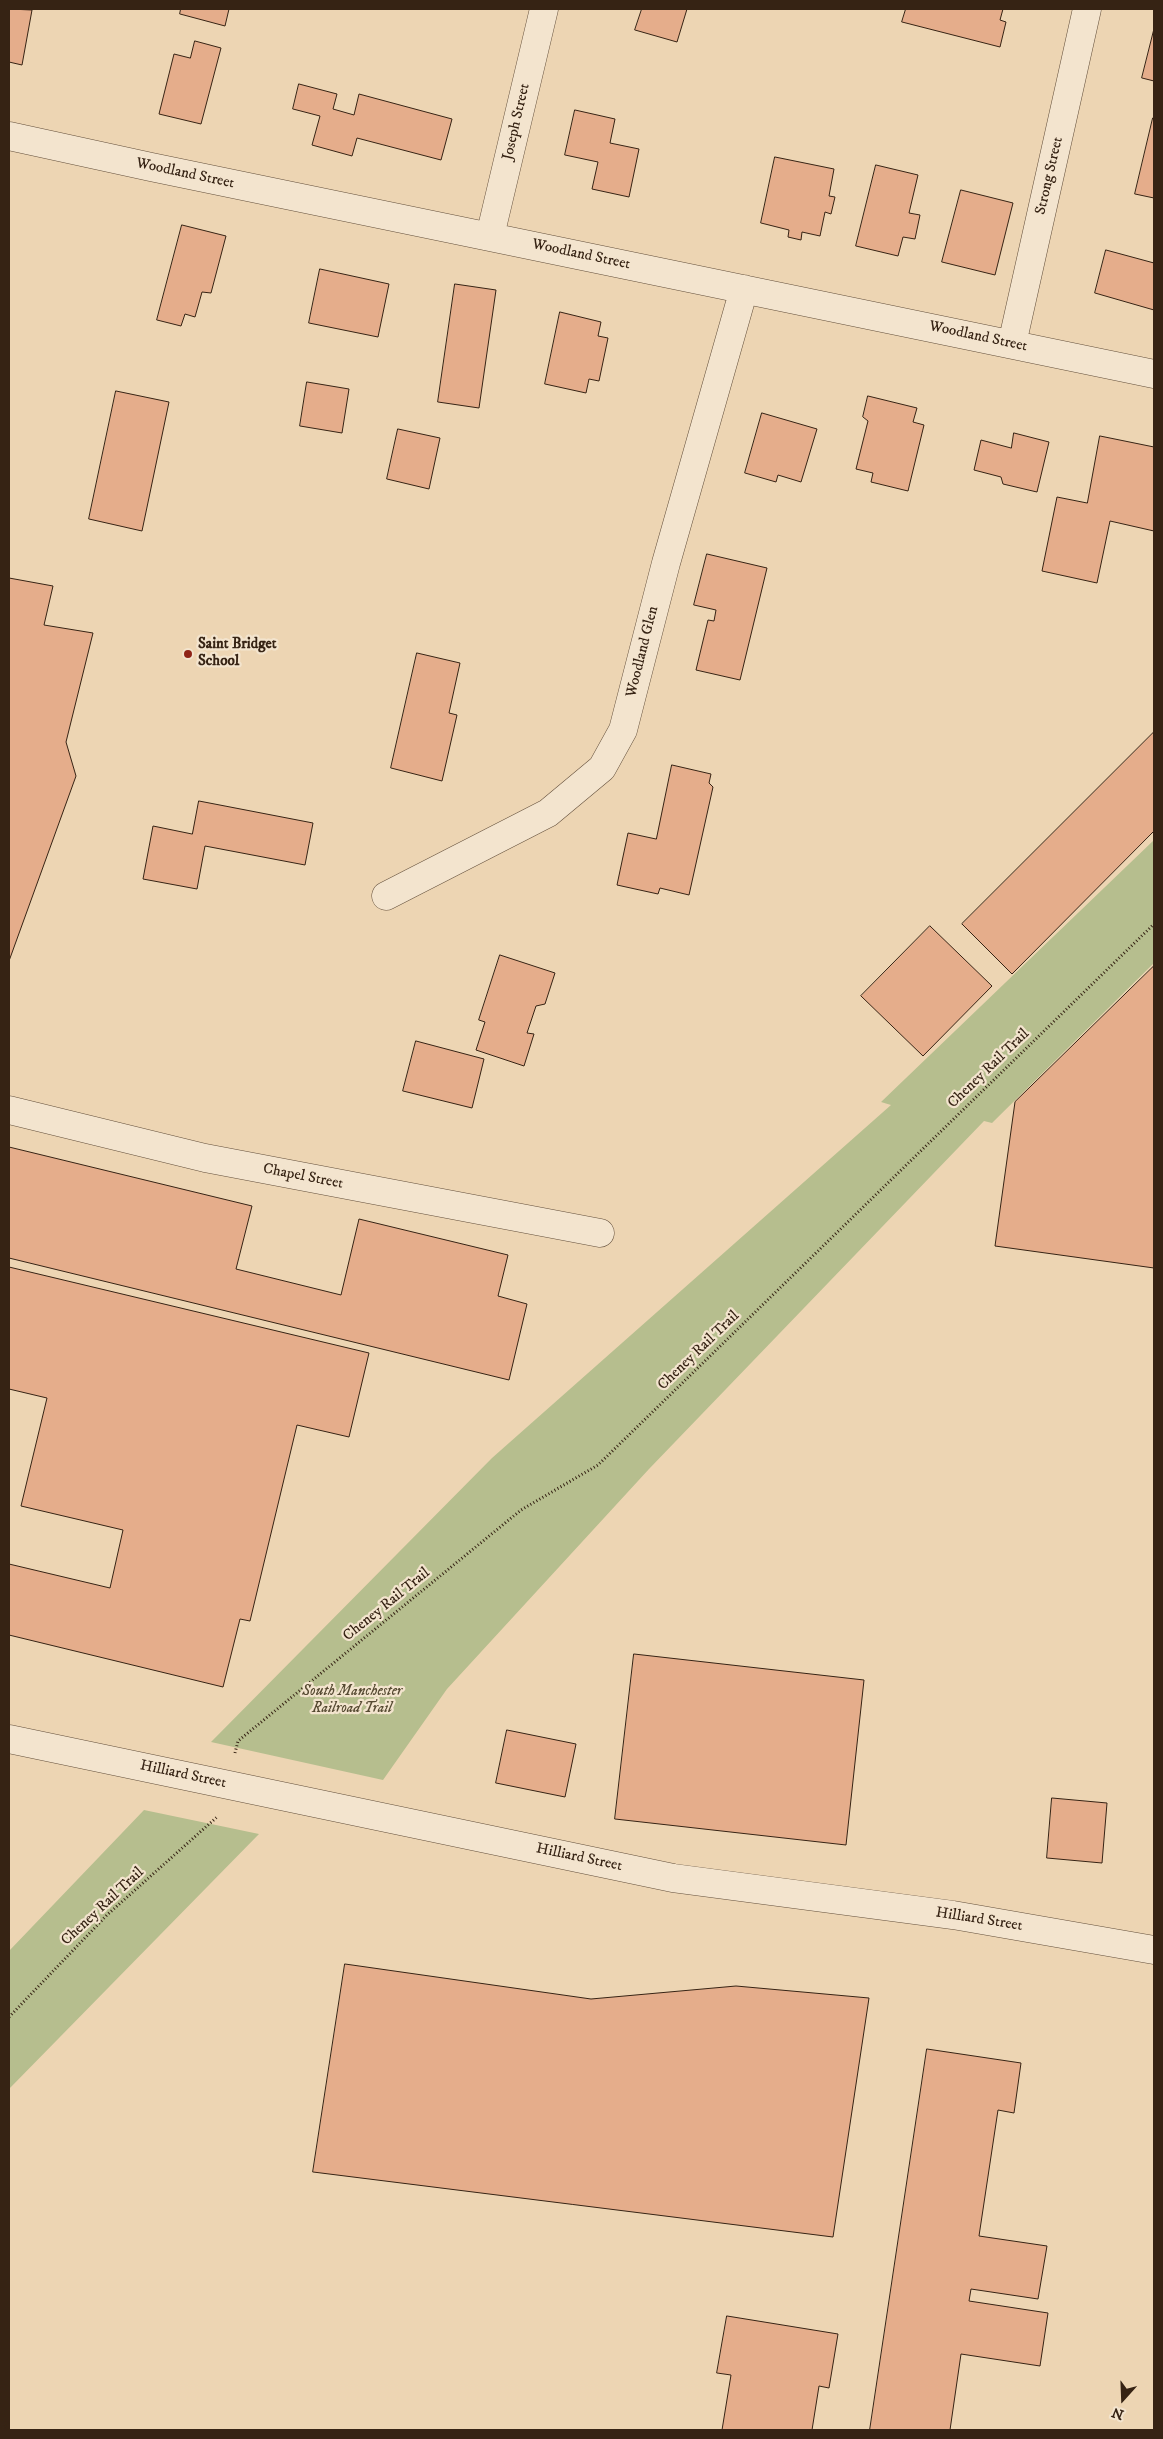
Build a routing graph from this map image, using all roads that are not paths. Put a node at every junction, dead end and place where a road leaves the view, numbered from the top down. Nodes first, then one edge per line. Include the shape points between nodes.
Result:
1 (544, 9) edge
2 (1087, 9) edge
3 (9, 136) edge
4 (490, 236) junction
5 (744, 289) junction
6 (1012, 344) junction
7 (1154, 374) edge
8 (386, 896) dead end
9 (9, 1110) edge
10 (600, 1233) dead end
11 (9, 1739) edge
12 (1154, 1950) edge

1 - 4 street, Joseph Street
2 - 6 street, Strong Street
3 - 4 street, Woodland Street
4 - 5 street, Woodland Street
5 - 6 street, Woodland Street
5 - 8 street, Woodland Glen via 666,563 623,730 602,768 548,813
6 - 7 street, Woodland Street
9 - 10 street, Chapel Street via 205,1158
11 - 12 street, Hilliard Street via 673,1878 953,1915

